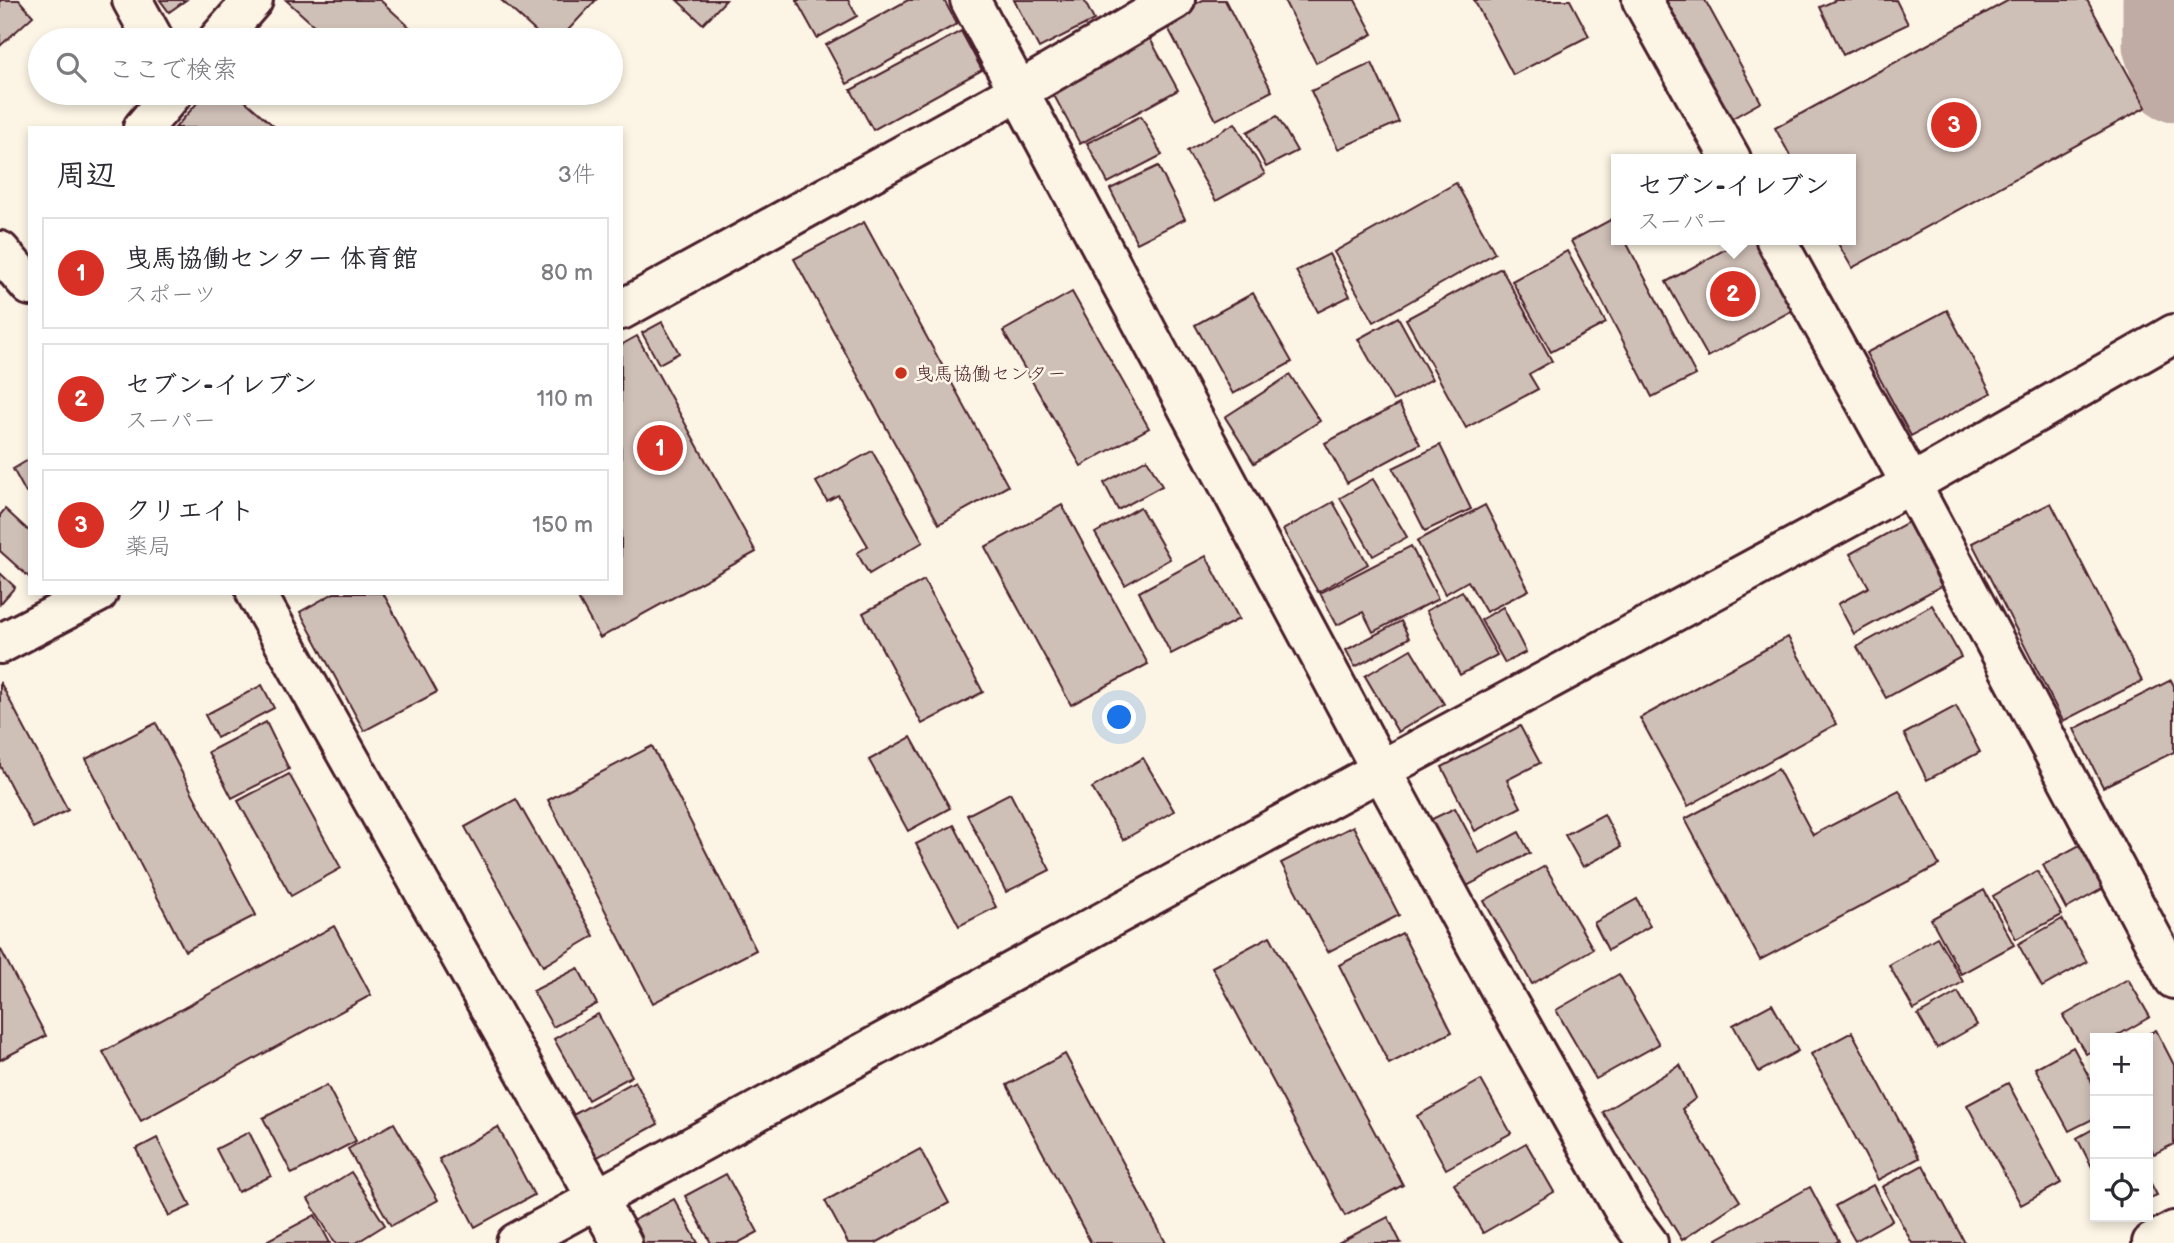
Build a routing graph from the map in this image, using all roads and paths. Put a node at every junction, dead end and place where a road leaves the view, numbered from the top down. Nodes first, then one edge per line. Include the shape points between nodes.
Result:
1 (132, 0) edge
2 (253, 0) edge
3 (970, 0) edge
4 (1175, 0) edge
5 (1642, 0) edge
6 (147, 28) edge
7 (228, 28) edge
8 (1019, 91) junction
9 (163, 105) edge
10 (145, 126) edge
11 (1728, 154) edge
12 (1779, 245) edge
13 (623, 309) edge
14 (2174, 334) edge
15 (1911, 484) junction
16 (94, 595) edge
17 (257, 595) edge
18 (0, 644) edge
19 (1381, 770) junction
20 (2174, 979) edge
21 (598, 1198) junction
22 (2174, 1231) edge
23 (516, 1243) edge
24 (622, 1243) edge
25 (1648, 1243) edge
26 (2152, 1243) edge

1 - 6 street
2 - 7 street
3 - 8 street
4 - 8 street
5 - 11 street
8 - 13 street
8 - 19 street
9 - 10 street
12 - 15 street
14 - 15 street
15 - 19 street
15 - 20 street
16 - 18 street
17 - 21 street
19 - 21 street
19 - 25 street via 1625,1212
21 - 23 street
21 - 24 street
22 - 26 street

